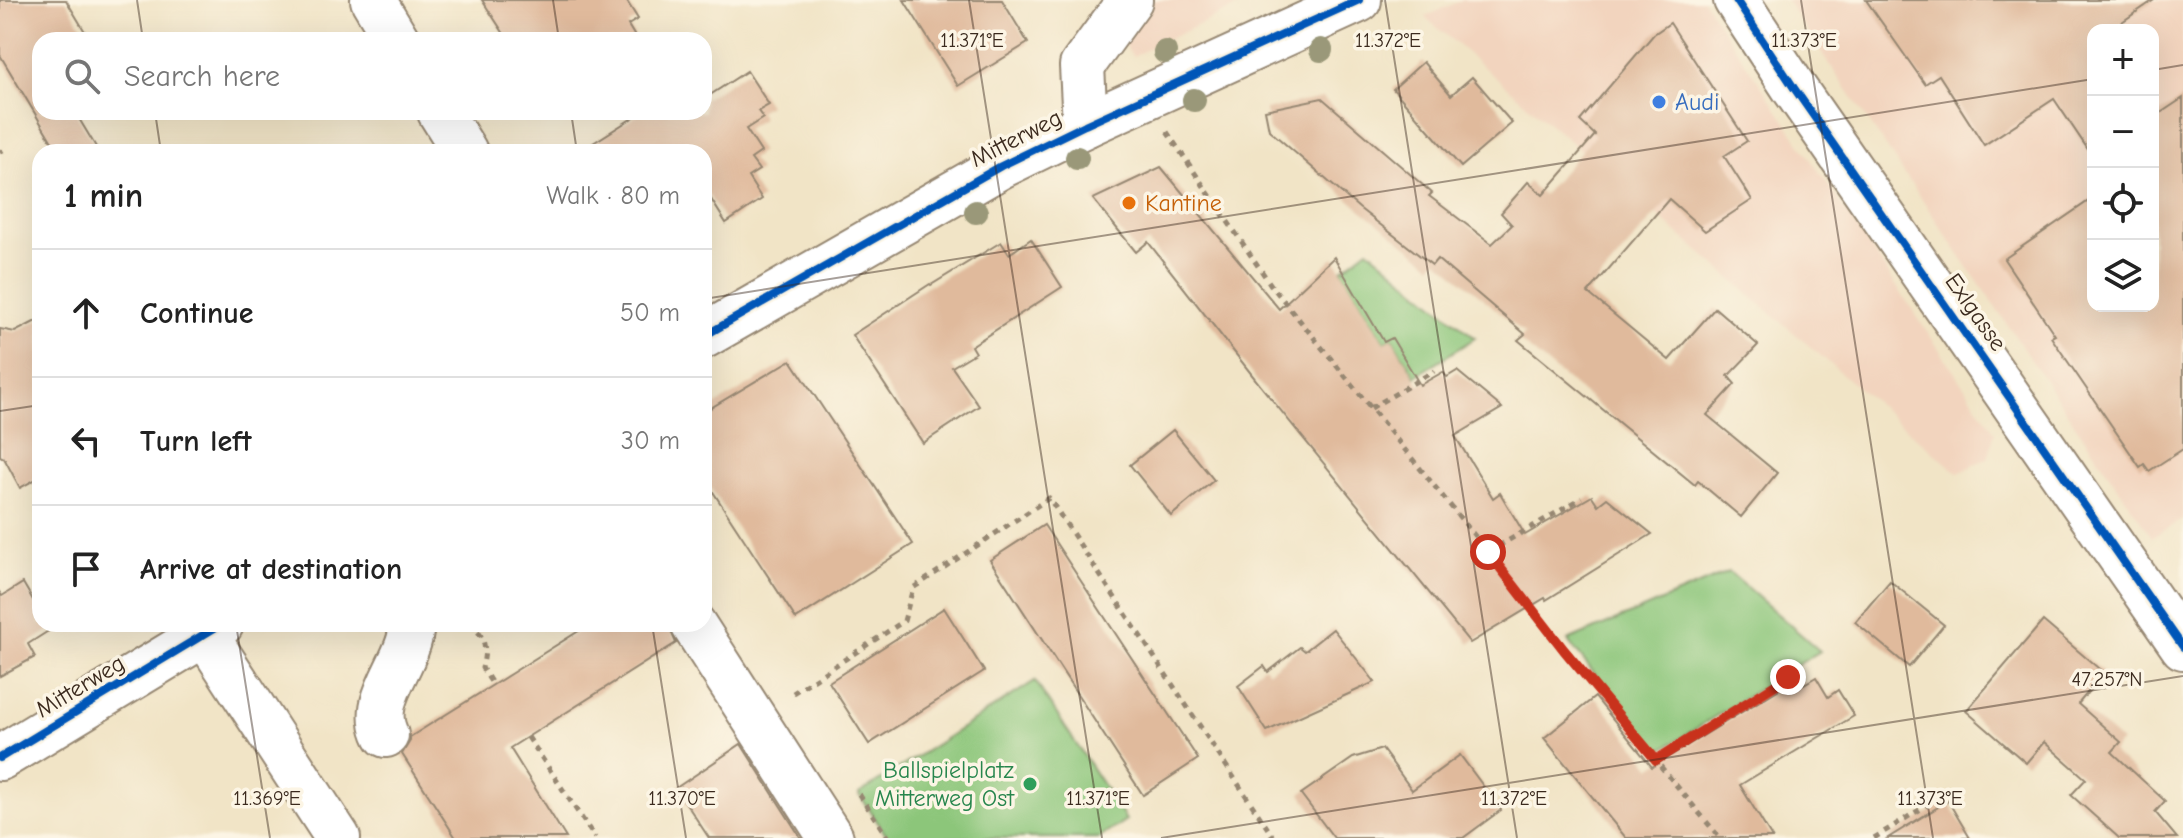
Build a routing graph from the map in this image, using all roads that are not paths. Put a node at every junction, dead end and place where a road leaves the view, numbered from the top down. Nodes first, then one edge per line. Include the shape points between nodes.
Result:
1 (373, 0) edge
2 (1130, 0) edge
3 (1359, 0) edge
4 (1736, 0) edge
5 (392, 32) edge
6 (445, 120) edge
7 (1085, 125) junction
8 (460, 144) edge
9 (712, 331) edge
10 (208, 632) edge
11 (215, 632) edge
12 (411, 632) edge
13 (698, 632) edge
14 (2183, 647) edge
15 (386, 735) dead end
16 (0, 758) edge
17 (338, 838) edge
18 (831, 838) edge

1 - 5 street
2 - 7 street, Mitterweg via 1082,66
3 - 7 street, Mitterweg
4 - 14 street, Exlgasse
6 - 8 street
7 - 9 street, Mitterweg via 1001,166
10 - 16 street, Mitterweg
11 - 17 street
12 - 15 street via 382,702
13 - 18 street

